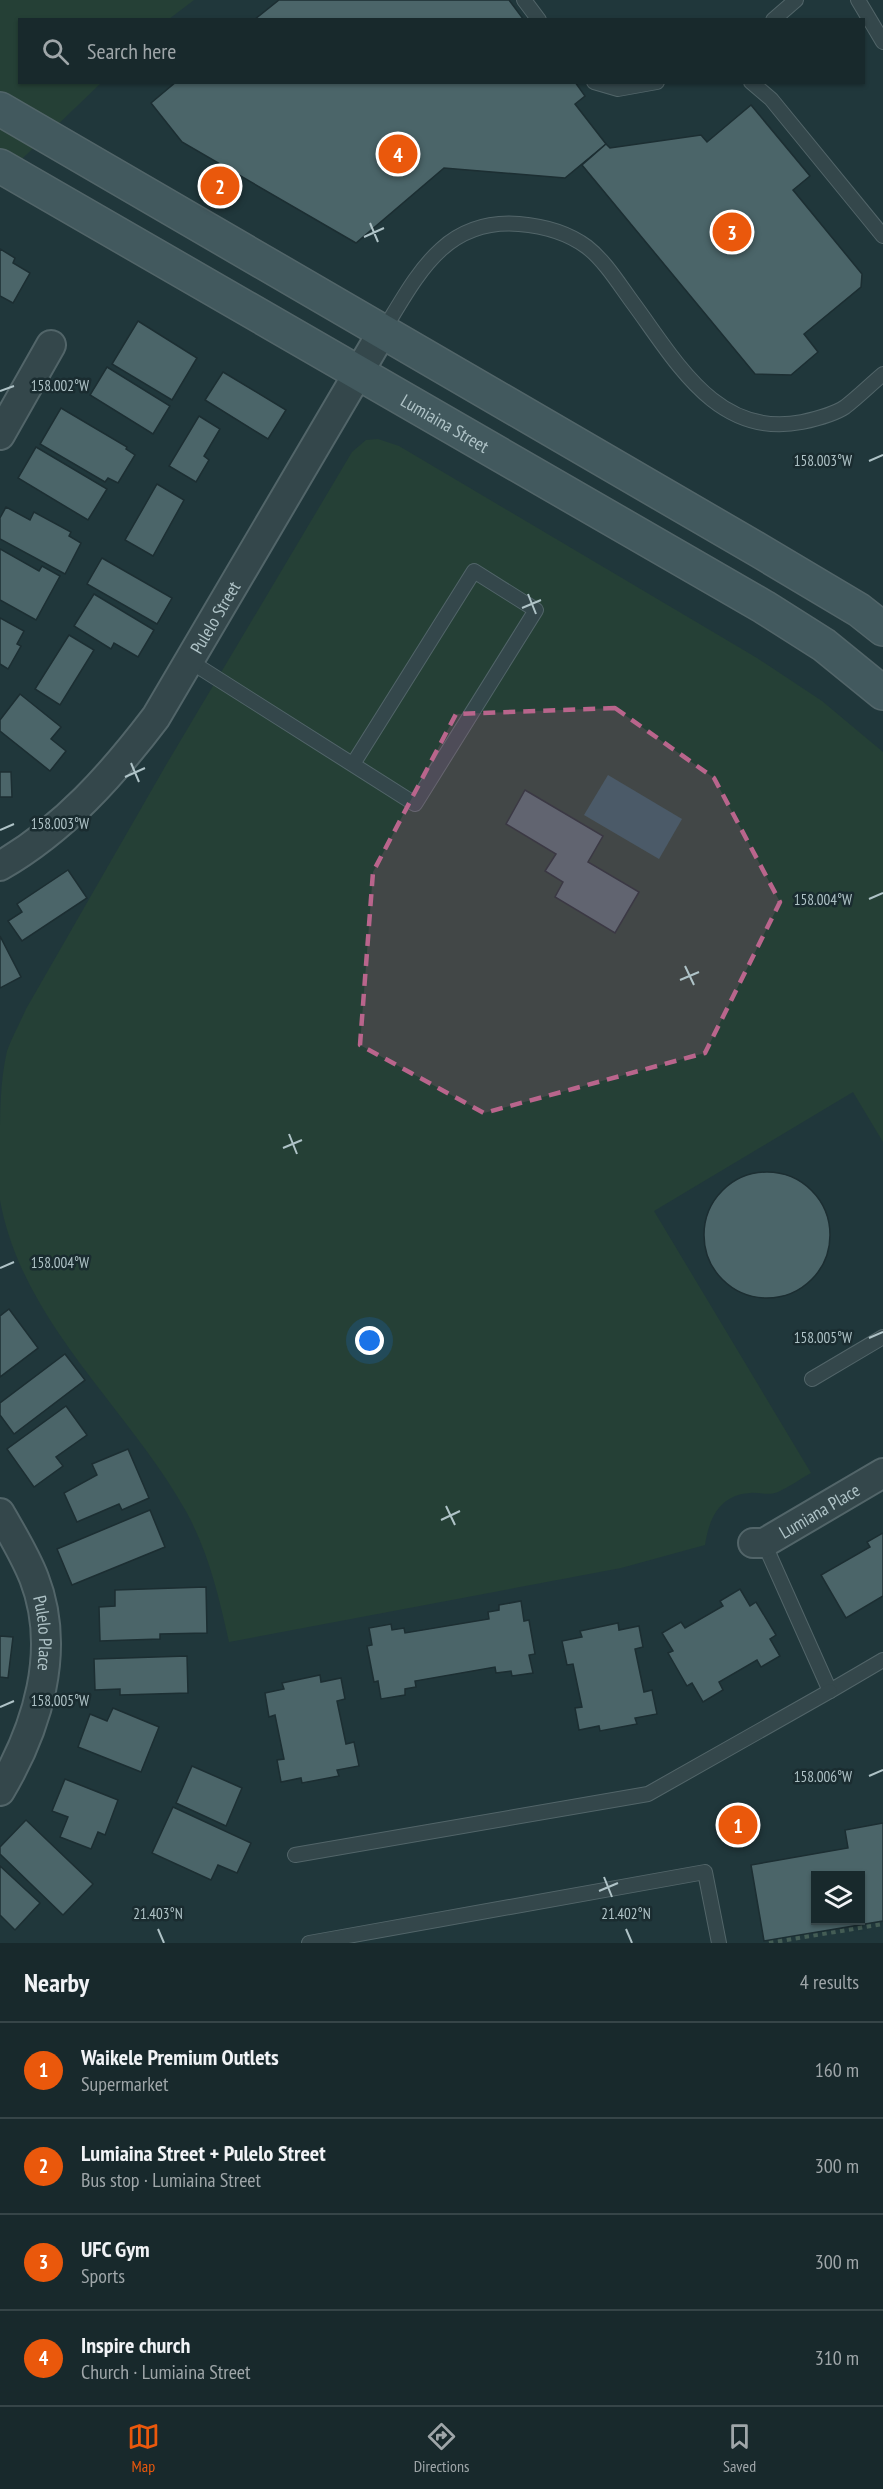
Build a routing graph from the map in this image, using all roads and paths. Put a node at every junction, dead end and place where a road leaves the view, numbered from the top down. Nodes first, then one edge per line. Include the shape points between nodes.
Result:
1 (524, 0) edge
2 (796, 0) edge
3 (858, 0) edge
4 (538, 18) edge
5 (775, 18) edge
6 (883, 42) edge
7 (601, 84) edge
8 (646, 84) edge
9 (753, 84) edge
10 (0, 110) edge
11 (0, 166) edge
12 (883, 236) edge
13 (383, 331) junction
14 (51, 345) dead end
15 (357, 373) junction
16 (883, 374) edge
17 (0, 435) edge
18 (883, 629) edge
19 (188, 660) junction
20 (883, 693) edge
21 (353, 764) junction
22 (0, 866) edge
23 (883, 1337) edge
24 (812, 1379) dead end
25 (883, 1473) edge
26 (0, 1513) edge
27 (759, 1543) joint
28 (883, 1660) edge
29 (830, 1690) junction
30 (0, 1791) edge
31 (295, 1855) dead end
32 (883, 1924) edge
33 (309, 1943) edge
34 (719, 1943) edge
35 (769, 1943) edge

1 - 4 lane
2 - 5 lane
3 - 6 lane
7 - 8 lane via 618,89
9 - 12 lane via 771,99
10 - 13 main road
11 - 15 main road, Lumiaina Street
13 - 15 street, Pulelo Street
13 - 16 lane via 428,260 457,236 503,223 537,225 563,233 587,247 694,384 718,406 746,420 781,426 815,419 843,408
13 - 18 main road via 770,556
14 - 17 street
15 - 19 street, Pulelo Street
15 - 20 main road, Lumiaina Street via 774,614 824,645
19 - 21 lane
19 - 22 street, Pulelo Street via 156,717 95,792 47,834
21 - 21 lane via 415,804 536,610 474,571
23 - 24 lane
25 - 27 street, Lumiana Place
26 - 30 street, Pulelo Place via 34,1579 42,1610 45,1651 43,1683 33,1726
27 - 29 lane
28 - 29 lane
29 - 31 lane via 648,1794
32 - 35 path
33 - 34 lane via 705,1872

